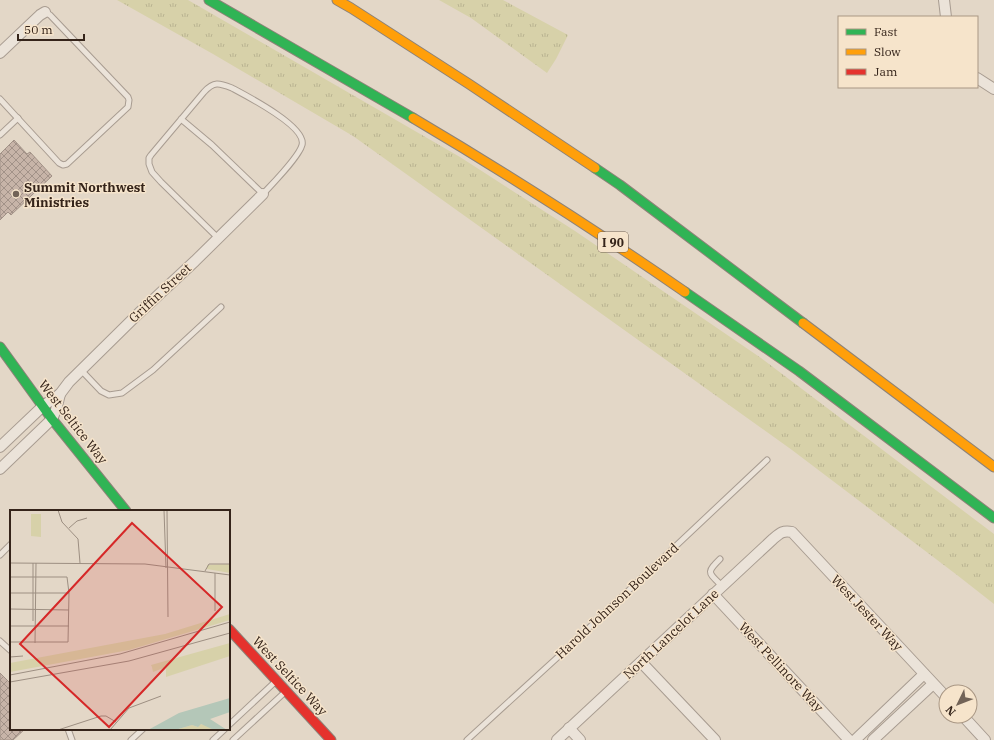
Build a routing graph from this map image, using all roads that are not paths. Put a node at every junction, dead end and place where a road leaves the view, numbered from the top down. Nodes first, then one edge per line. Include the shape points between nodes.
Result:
1 (209, 0) edge
2 (337, 0) edge
3 (944, 0) edge
4 (45, 12) joint
5 (946, 16) edge
6 (0, 53) edge
7 (978, 79) edge
8 (994, 89) edge
9 (0, 99) edge
10 (18, 118) junction
11 (181, 119) junction
12 (0, 135) edge
13 (264, 194) junction
14 (218, 238) junction
15 (221, 307) dead end
16 (0, 347) edge
17 (81, 370) junction
18 (60, 394) junction
19 (43, 406) junction
20 (52, 419) junction
21 (2, 444) edge
22 (16, 454) junction
23 (767, 460) dead end
24 (994, 467) edge
25 (0, 469) edge
26 (125, 510) edge
27 (994, 518) edge
28 (787, 531) joint
29 (10, 545) edge
30 (0, 555) edge
31 (720, 559) dead end
32 (722, 586) junction
33 (713, 594) junction
34 (230, 630) edge
35 (0, 641) edge
36 (10, 650) edge
37 (641, 662) junction
38 (924, 674) junction
39 (277, 681) junction
40 (933, 684) junction
41 (938, 689) edge
42 (286, 691) junction
43 (230, 724) edge
44 (971, 724) edge
45 (569, 728) junction
46 (68, 730) edge
47 (142, 730) edge
48 (224, 730) edge
49 (72, 740) edge
50 (131, 740) edge
51 (213, 740) edge
52 (233, 740) edge
53 (331, 740) edge
54 (467, 740) edge
55 (557, 740) edge
56 (580, 740) edge
57 (715, 740) edge
58 (850, 740) edge
59 (855, 740) edge
60 (873, 740) edge
61 (986, 740) edge

1 - 27 main road, I 90 via 482,159 626,250 799,371
2 - 24 main road via 620,185
3 - 5 street
4 - 6 street
4 - 10 lane via 130,100 128,107 63,165
7 - 8 street
9 - 10 lane
10 - 12 lane
11 - 13 lane
11 - 13 lane via 210,86 216,84 232,88 283,118 300,135 303,143 299,153
11 - 14 lane via 151,155 149,164 161,182
13 - 14 street, Griffin Street
14 - 17 street, Griffin Street
15 - 17 lane via 153,370 122,393 109,395 101,391
16 - 19 main road, West Seltice Way
17 - 18 street, Griffin Street
18 - 19 street, Griffin Street
18 - 20 street, Griffin Street
19 - 20 main road, West Seltice Way
19 - 21 street, Griffin Street
20 - 22 street
20 - 26 main road, West Seltice Way
21 - 22 street
22 - 25 street
23 - 54 lane, Harold Johnson Boulevard
28 - 32 street, North Lancelot Lane via 773,539
28 - 38 street, West Jester Way via 792,532
29 - 30 lane
31 - 32 lane via 711,568 710,573
32 - 33 street, North Lancelot Lane
33 - 37 street, North Lancelot Lane
33 - 58 street, West Pellinore Way
34 - 39 main road, West Seltice Way
35 - 36 lane
37 - 45 street, North Lancelot Lane
37 - 57 street
38 - 40 street, West Jester Way
38 - 59 street
39 - 42 main road, West Seltice Way
39 - 43 lane
40 - 41 street, West Jester Way
40 - 60 street
42 - 52 lane
42 - 53 main road, West Seltice Way
44 - 61 street
45 - 55 street, North Lancelot Lane
45 - 56 street
46 - 49 lane
47 - 50 lane
48 - 51 lane

